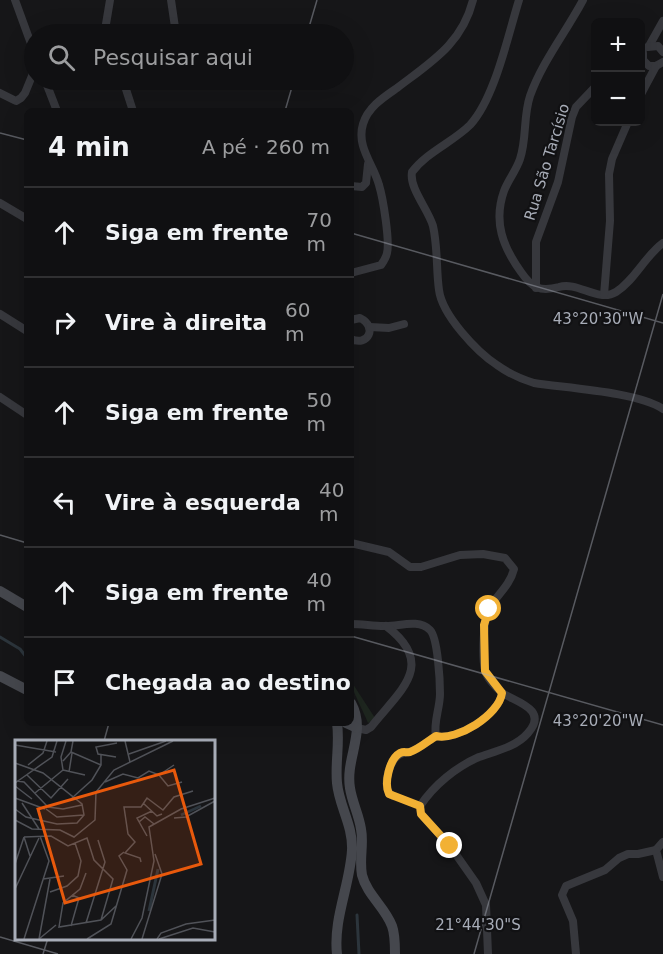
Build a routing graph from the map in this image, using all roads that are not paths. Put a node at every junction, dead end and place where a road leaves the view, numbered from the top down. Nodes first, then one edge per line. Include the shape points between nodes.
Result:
1 (15, 0) edge
2 (110, 0) edge
3 (171, 0) edge
4 (473, 0) edge
5 (519, 0) edge
6 (582, 0) edge
7 (663, 21) edge
8 (106, 24) edge
9 (175, 24) edge
10 (24, 25) edge
11 (645, 49) edge
12 (645, 51) edge
13 (663, 52) edge
14 (661, 63) edge
15 (645, 64) edge
16 (645, 88) edge
17 (25, 90) edge
18 (49, 90) edge
19 (126, 90) edge
20 (591, 91) edge
21 (0, 93) edge
22 (56, 108) edge
23 (132, 108) edge
24 (626, 126) edge
25 (368, 162) junction
26 (354, 186) edge
27 (0, 203) edge
28 (24, 217) edge
29 (663, 243) edge
30 (354, 272) edge
31 (536, 288) junction
32 (604, 295) junction
33 (0, 314) edge
34 (354, 319) edge
35 (404, 324) dead end
36 (370, 327) junction
37 (24, 329) edge
38 (354, 340) edge
39 (0, 397) edge
40 (663, 409) edge
41 (24, 413) edge
42 (354, 544) edge
43 (0, 591) edge
44 (24, 605) edge
45 (354, 624) edge
46 (386, 626) junction
47 (0, 676) edge
48 (24, 688) edge
49 (502, 693) junction
50 (354, 710) edge
51 (337, 726) edge
52 (353, 726) edge
53 (357, 728) junction
54 (436, 736) junction
55 (393, 796) joint
56 (420, 806) junction
57 (663, 842) edge
58 (656, 850) junction
59 (663, 877) edge
60 (337, 954) edge
61 (395, 954) edge
62 (488, 954) edge
63 (576, 954) edge

1 - 10 street
2 - 8 street
3 - 9 street
4 - 25 street via 459,35 368,113 362,136
5 - 40 street via 500,63 479,113 412,172 413,185 433,227 439,292 458,327 479,351 520,379 631,397
6 - 31 street via 531,95 520,160 504,189 500,206 503,242 522,274
7 - 11 street
12 - 13 street via 658,46
14 - 15 street
14 - 16 street
17 - 21 street via 16,101
18 - 22 street
19 - 23 street
20 - 31 street, Rua São Tarcísio via 572,117 558,183 536,242
24 - 32 street via 609,174
25 - 26 street via 366,183
25 - 30 street via 379,185 388,252 381,265
27 - 28 street
29 - 32 street via 623,287
31 - 32 street via 550,290 563,285
33 - 37 street
34 - 36 street via 360,318
35 - 36 street
36 - 38 street via 364,340
39 - 41 street
42 - 49 street via 389,552 410,567 460,555 483,554 511,563 511,581 489,609 484,625 485,671
43 - 44 main road
45 - 46 street
46 - 53 street via 405,645 410,657 410,678 371,727
46 - 54 street via 420,625 433,635 440,693
47 - 48 main road
49 - 54 street via 501,700 480,723 445,738
49 - 56 street via 522,701 531,711 534,721 528,733 507,747 461,766 432,788
50 - 53 main road
51 - 60 main road via 337,785 351,830 352,851 336,931
52 - 53 main road
53 - 61 main road via 349,776 361,828 362,875 393,928
54 - 55 street via 395,758 386,788
55 - 56 lane
56 - 62 street via 421,814 450,846 486,905
57 - 58 street
58 - 59 street
58 - 63 street via 628,854 605,870 566,886 562,895 573,921

